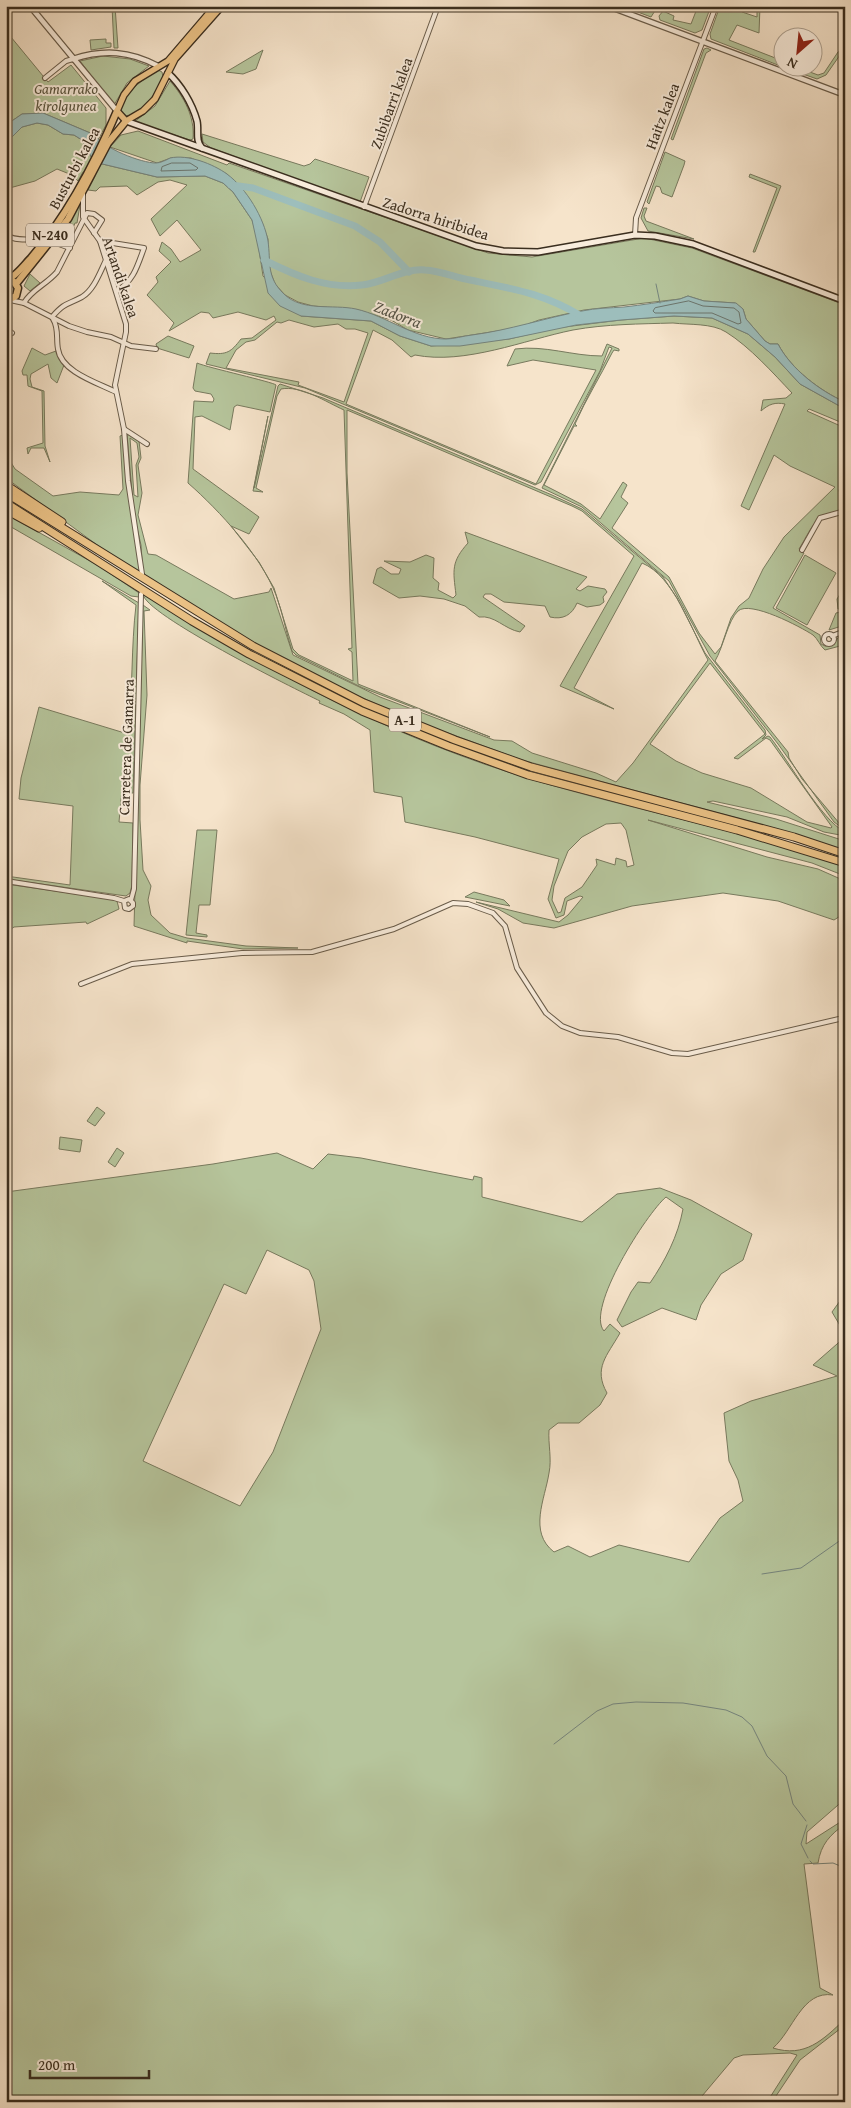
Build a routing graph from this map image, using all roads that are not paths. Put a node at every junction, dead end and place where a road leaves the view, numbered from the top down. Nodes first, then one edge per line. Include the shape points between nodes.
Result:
1 (30, 6) edge
2 (216, 6) edge
3 (222, 6) edge
4 (438, 6) edge
5 (608, 6) edge
6 (716, 6) edge
7 (702, 42) junction
8 (73, 59) junction
9 (158, 66) junction
10 (168, 73) junction
11 (45, 78) dead end
12 (845, 95) edge
13 (116, 111) junction
14 (126, 121) junction
15 (198, 136) junction
16 (105, 142) junction
17 (190, 144) junction
18 (203, 148) junction
19 (84, 184) junction
20 (83, 194) junction
21 (364, 207) junction
22 (83, 217) junction
23 (94, 232) junction
24 (6, 235) edge
25 (635, 235) junction
26 (100, 241) junction
27 (42, 242) junction
28 (56, 243) dead end
29 (70, 248) junction
30 (106, 260) junction
31 (8, 279) edge
32 (17, 286) junction
33 (117, 291) junction
34 (27, 297) junction
35 (8, 300) edge
36 (845, 301) edge
37 (24, 303) junction
38 (52, 317) junction
39 (6, 329) edge
40 (12, 333) dead end
41 (124, 343) junction
42 (156, 348) dead end
43 (116, 392) junction
44 (124, 429) junction
45 (146, 444) dead end
46 (7, 487) edge
47 (6, 503) edge
48 (6, 510) edge
49 (845, 511) edge
50 (802, 550) dead end
51 (93, 558) junction
52 (142, 574) dead end
53 (141, 594) dead end
54 (845, 631) edge
55 (832, 636) dead end
56 (845, 854) edge
57 (845, 863) edge
58 (6, 881) edge
59 (131, 900) junction
60 (124, 902) junction
61 (80, 984) dead end
62 (845, 1020) edge

1 - 8 street
2 - 9 main road via 170,58
3 - 10 main road via 175,59
4 - 21 street, Zubibarri kalea
5 - 7 street
6 - 7 street, Haitz kalea
7 - 12 street
7 - 25 street, Haitz kalea via 636,218
8 - 9 street via 113,52
8 - 11 street
8 - 13 street
9 - 10 main road
9 - 13 main road via 140,76
10 - 14 main road via 155,100
10 - 15 main road via 188,100 197,120
13 - 14 main road, Zadorra hiribidea
13 - 16 highway, Busturbi kalea / N-240
14 - 16 highway, Busturbi kalea / N-240
14 - 17 main road, Zadorra hiribidea
15 - 17 main road
15 - 18 main road
16 - 19 highway, Busturbi kalea / N-240
17 - 18 main road, Zadorra hiribidea
18 - 21 main road, Zadorra hiribidea
19 - 20 highway, Busturbi kalea / N-240
19 - 27 highway, Busturbi kalea / N-240
20 - 22 street
20 - 32 highway, Busturbi kalea / N-240
21 - 25 main road, Zadorra hiribidea via 476,246 504,251 538,252
22 - 23 street, Artandi kalea
22 - 23 street via 90,212 102,220
22 - 29 street
23 - 26 street, Artandi kalea
24 - 27 street
25 - 36 main road, Zadorra hiribidea via 693,244
26 - 30 street, Artandi kalea
26 - 33 street via 144,248 134,276
27 - 31 highway, Busturbi kalea / N-240 via 18,272
28 - 29 street
29 - 34 street via 50,281
30 - 33 street, Artandi kalea
30 - 38 street via 92,287 62,306
31 - 32 highway, N-240
32 - 34 street
32 - 35 highway, N-240 via 16,296
33 - 41 street, Artandi kalea via 126,324
34 - 37 street
35 - 37 street
37 - 38 street
38 - 41 street via 69,326
38 - 43 street via 57,324 61,359 70,368
39 - 40 street
41 - 42 street
41 - 43 street, Artandi kalea
43 - 44 street, Artandi kalea
44 - 45 street
44 - 52 street, Artandi kalea via 128,482
46 - 56 highway, A-1 via 58,519 80,538 252,646 406,721 532,767 794,837
47 - 51 highway, A-1
48 - 51 highway
49 - 50 street via 820,518
51 - 57 highway, A-1 via 249,654 401,728 528,774
53 - 59 street, Carretera de Gamarra via 134,889
54 - 55 street
58 - 60 street
59 - 60 street
59 - 60 street via 133,906 129,909 125,908
61 - 62 street via 132,964 242,954 303,953 393,931 453,902 493,913 505,926 517,968 546,1013 562,1026 580,1033 618,1037 672,1053 702,1052

